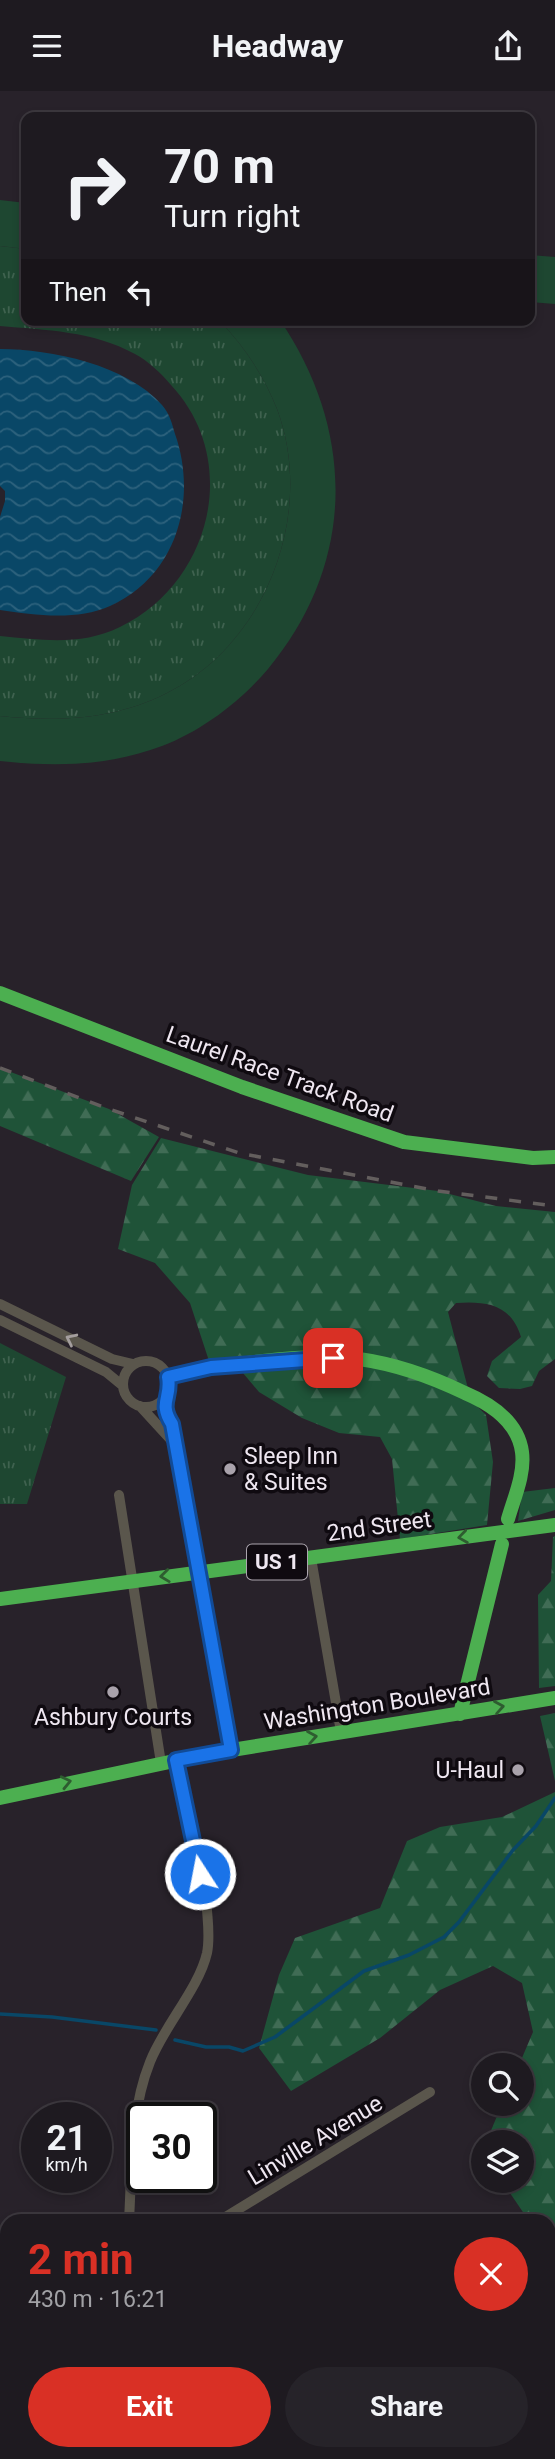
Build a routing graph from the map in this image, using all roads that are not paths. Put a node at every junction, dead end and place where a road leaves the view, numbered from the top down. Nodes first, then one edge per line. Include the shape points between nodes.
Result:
1 (0, 993) edge
2 (555, 1157) edge
3 (0, 1304) edge
4 (0, 1320) edge
5 (133, 1364) junction
6 (168, 1377) junction
7 (123, 1386) junction
8 (167, 1395) junction
9 (140, 1406) junction
10 (174, 1443) junction
11 (119, 1495) dead end
12 (508, 1519) dead end
13 (555, 1525) edge
14 (502, 1544) dead end
15 (310, 1558) junction
16 (197, 1572) junction
17 (133, 1580) junction
18 (0, 1599) edge
19 (555, 1698) edge
20 (460, 1714) junction
21 (341, 1732) junction
22 (231, 1750) junction
23 (169, 1762) junction
24 (0, 1798) edge
25 (430, 2092) dead end
26 (129, 2214) edge
27 (230, 2214) edge

1 - 2 street, Laurel Race Track Road via 242,1087 404,1142
5 -> 3 street via 112,1359
4 - 7 street via 106,1372
5 - 6 street via 156,1362
5 - 7 street
6 - 8 street
6 - 12 street via 211,1367 333,1358 368,1361 457,1389 489,1405 517,1436 522,1469
7 - 9 street via 128,1398
8 - 9 street via 155,1405
8 - 10 street via 164,1406
9 - 10 street
10 - 16 street
11 - 17 street
13 -> 15 street, 2nd Street / US 1
14 - 20 street
15 - 16 street, 2nd Street / US 1
15 - 21 street
16 -> 17 street, 2nd Street / US 1
16 - 22 street
17 - 18 street, 2nd Street / US 1
17 - 23 street
20 -> 19 street, Washington Boulevard
20 - 21 street, Washington Boulevard
22 -> 21 street, Washington Boulevard
22 - 23 street, Washington Boulevard
24 -> 23 street, Washington Boulevard
23 - 26 street via 207,1910 209,1935 203,1964 151,2060 142,2086
25 - 27 street, Linville Avenue

